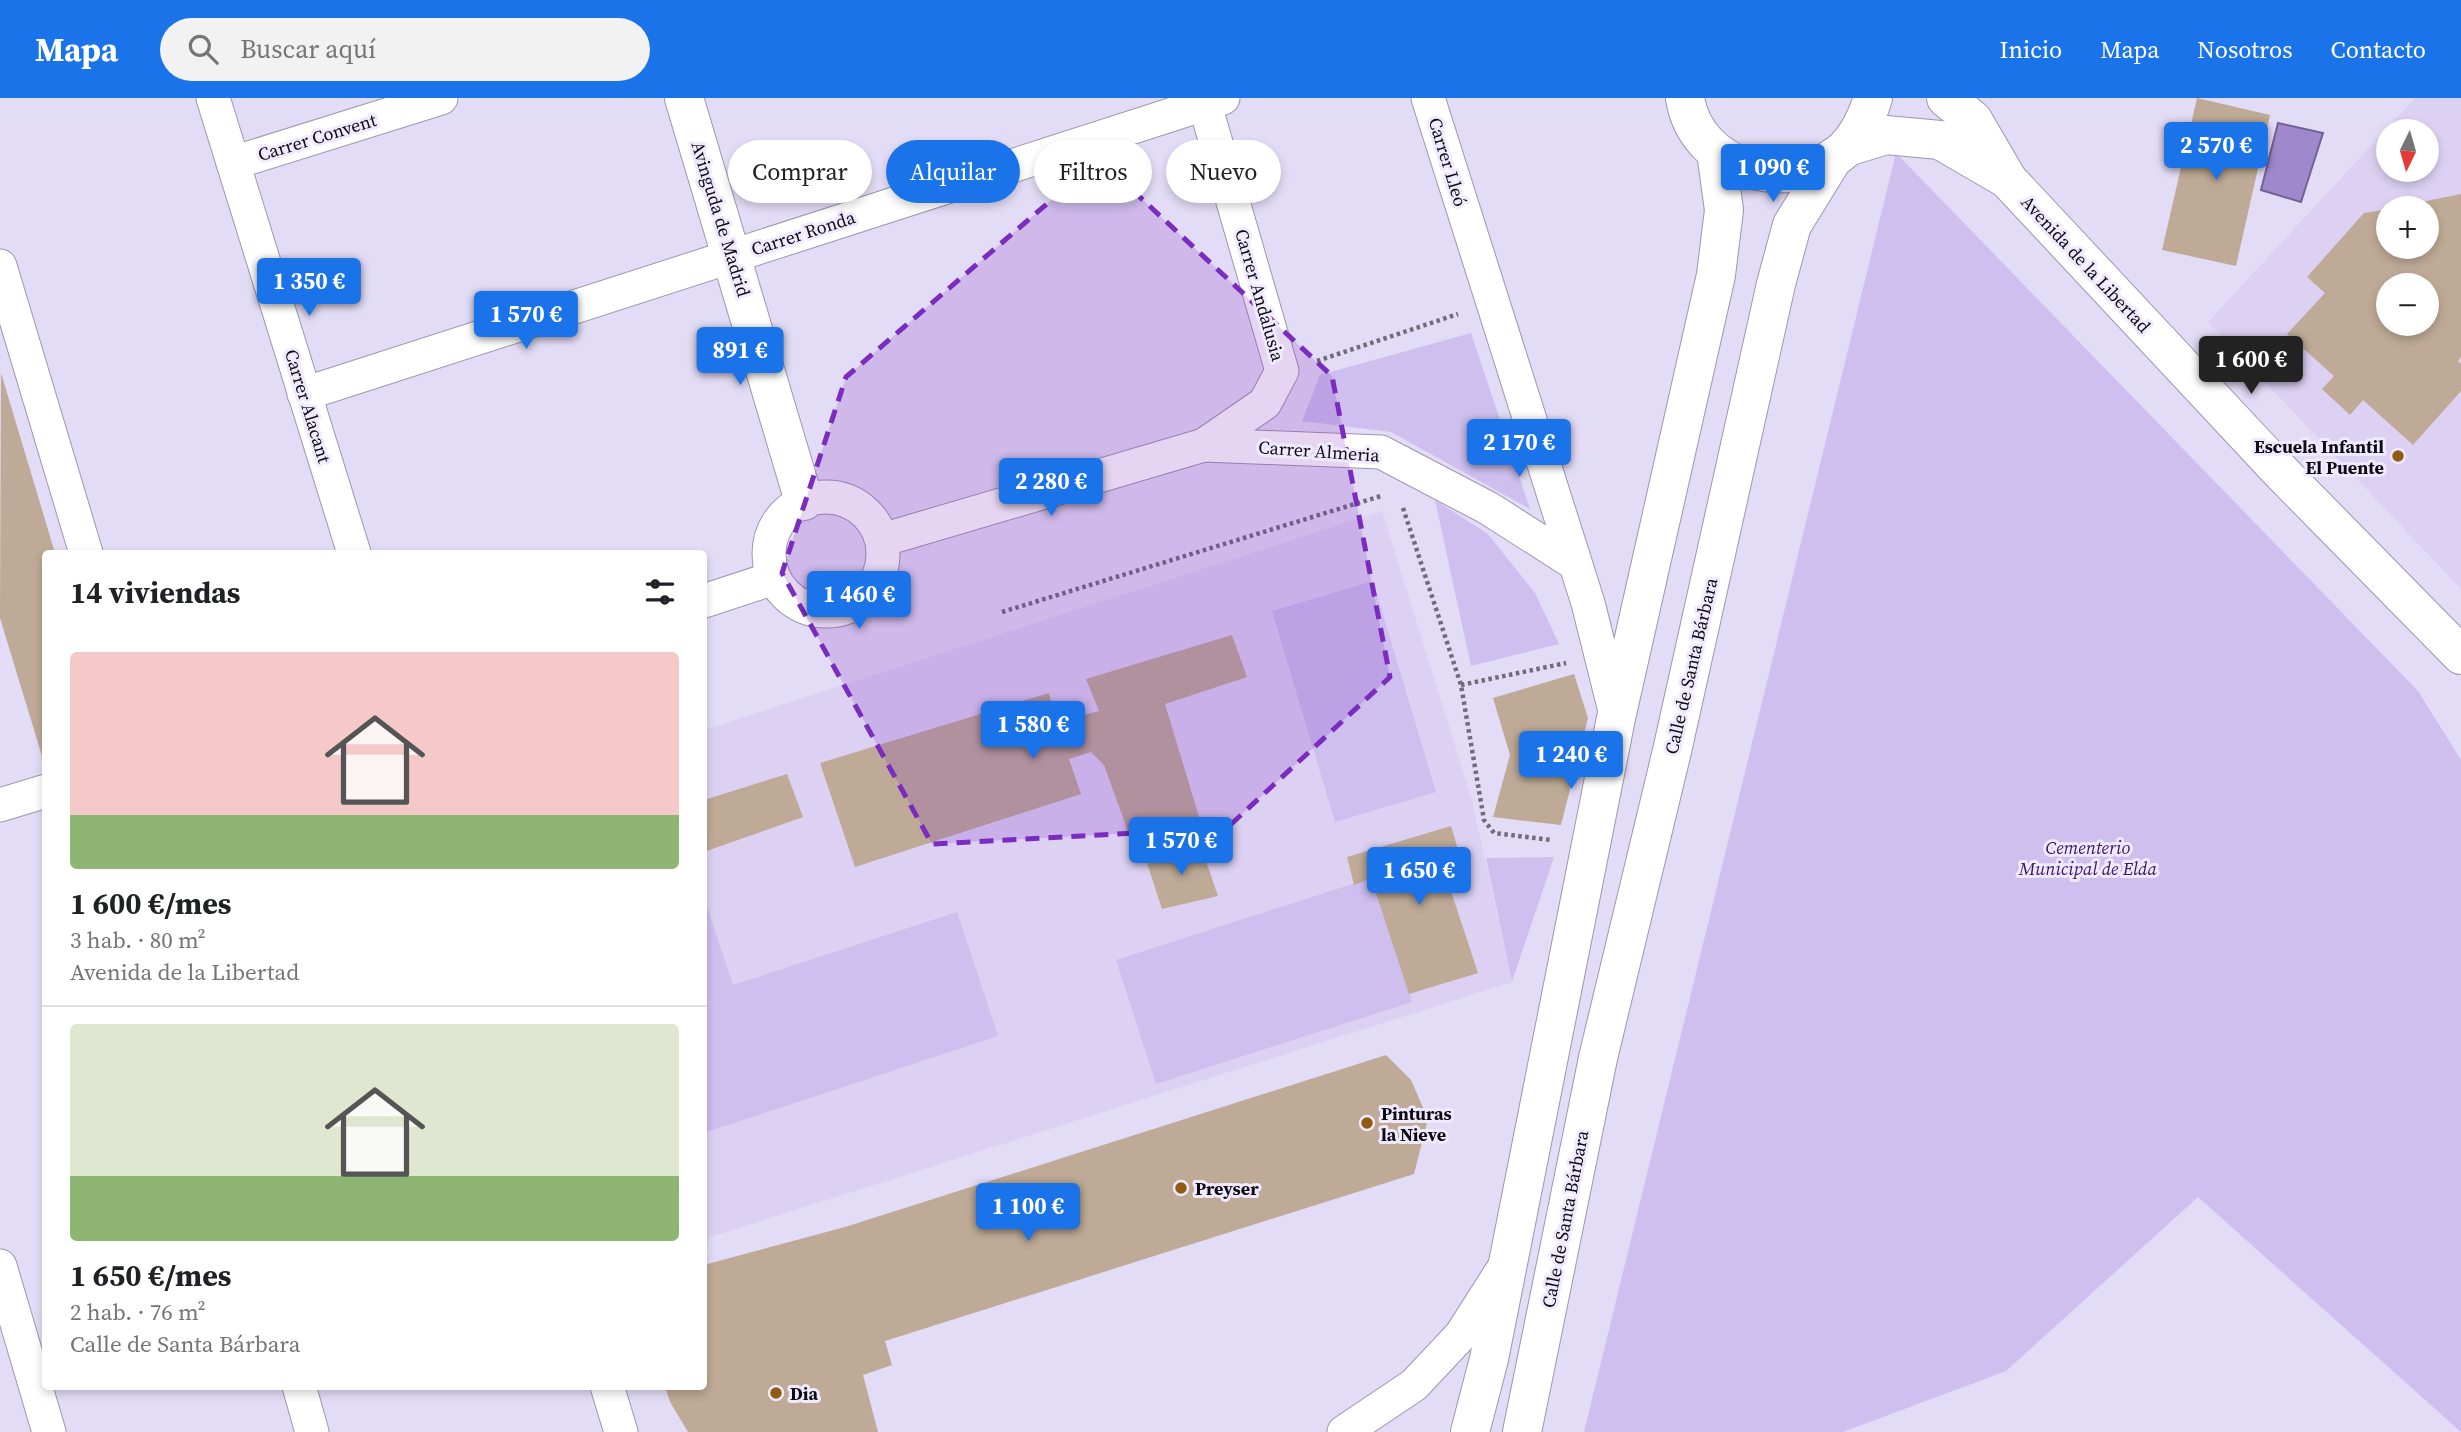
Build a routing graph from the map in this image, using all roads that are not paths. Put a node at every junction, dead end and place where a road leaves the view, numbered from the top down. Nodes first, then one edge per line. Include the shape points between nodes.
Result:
1 (213, 98) edge
2 (441, 98) edge
3 (684, 98) edge
4 (1429, 98) edge
5 (1685, 98) edge
6 (1873, 98) edge
7 (1947, 98) edge
8 (1210, 100) edge
9 (1716, 152) junction
10 (1841, 152) junction
11 (233, 163) junction
12 (2008, 180) junction
13 (733, 256) junction
14 (0, 265) edge
15 (1282, 371) joint
16 (304, 394) junction
17 (1204, 445) junction
18 (804, 501) junction
19 (882, 540) junction
20 (85, 550) edge
21 (353, 550) edge
22 (1574, 563) junction
23 (774, 578) junction
24 (707, 600) edge
25 (2459, 657) edge
26 (1616, 718) junction
27 (42, 792) edge
28 (0, 805) edge
29 (1508, 1261) junction
30 (0, 1266) edge
31 (300, 1390) edge
32 (608, 1390) edge
33 (49, 1432) edge
34 (312, 1432) edge
35 (621, 1432) edge
36 (1345, 1432) edge
37 (1470, 1432) edge
38 (1522, 1432) edge

1 - 11 street, Carrer Alacant
2 - 11 street, Carrer Convent
3 - 13 street, Avinguda de Madrid
4 - 22 street, Carrer Lleó
5 - 9 street via 1697,131
6 - 10 street, Calle de Santa Bárbara via 1866,121
7 - 12 street, Avenida de la Libertad via 1973,120
8 - 13 street, Carrer Ronda
8 - 15 street, Carrer Andalusia
9 - 10 street, Avenida de la Libertad via 1737,166 1787,175 1812,169
9 - 26 street via 1724,210 1722,242
10 - 12 street, Avenida de la Libertad via 1886,135 1940,140
10 - 38 street, Calle de Santa Bárbara via 1792,225 1776,285 1598,1058
11 - 16 street, Carrer Alacant
12 - 25 street, Avenida de la Libertad
13 - 16 street, Carrer Ronda
13 - 18 street, Avinguda de Madrid
14 - 20 street
15 - 17 street, Carrer Almeria via 1265,403
16 - 21 street, Carrer Alacant
17 - 19 street, Carrer Almeria
17 - 22 street, Carrer Almeria via 1381,452 1488,508
18 - 19 street via 843,499 874,522
18 - 23 street via 785,514 773,533 769,556
19 - 23 street via 883,564 874,586 856,603 834,611 799,603
22 - 26 street, Carrer Lleó via 1603,655
23 - 24 street
26 - 29 street
27 - 28 street
29 - 36 street via 1461,1335 1414,1385
29 - 37 street
30 - 33 street
31 - 34 street
32 - 35 street

